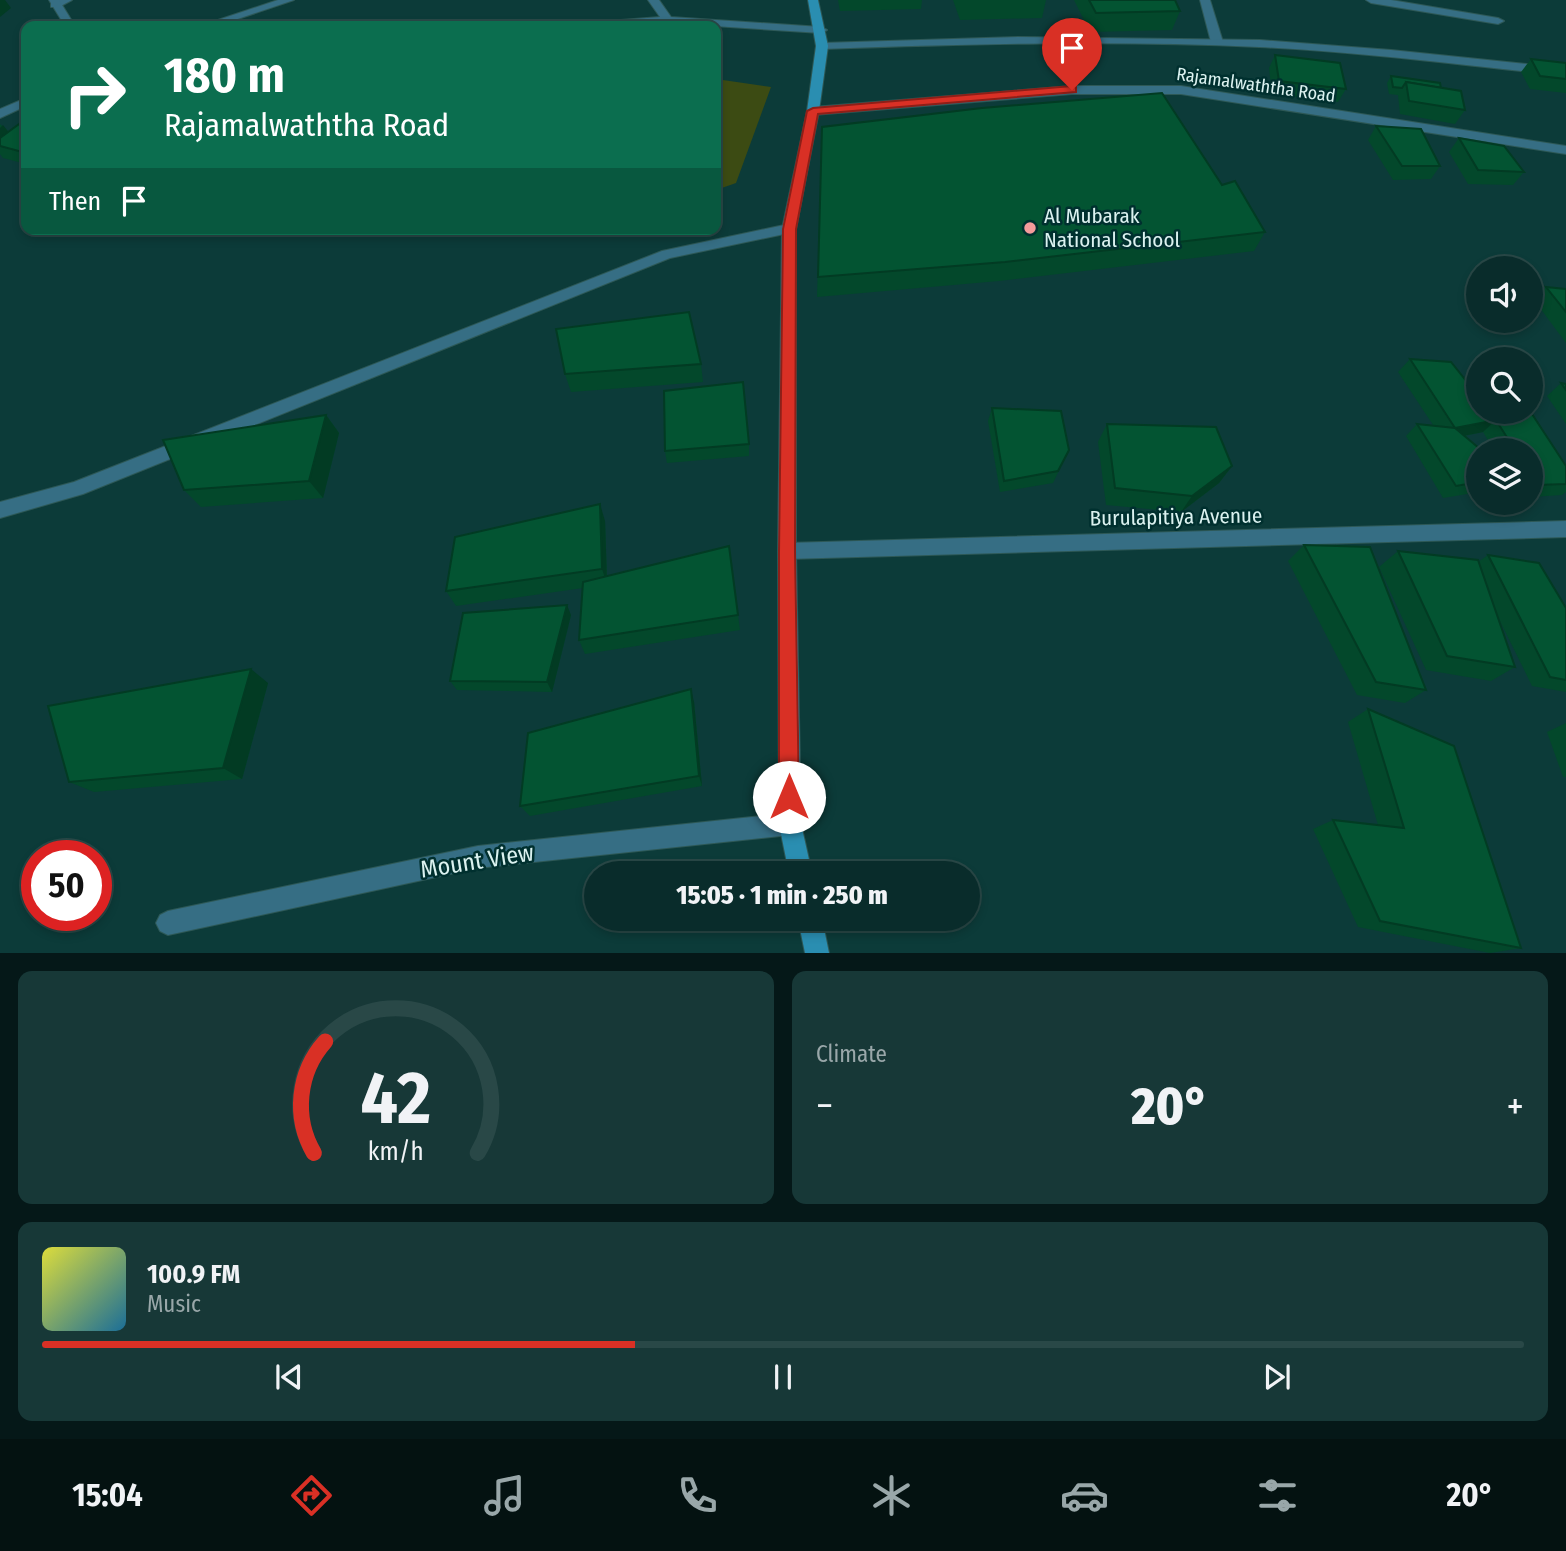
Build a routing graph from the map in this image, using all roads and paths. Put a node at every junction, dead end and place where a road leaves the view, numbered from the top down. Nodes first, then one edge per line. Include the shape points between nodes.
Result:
1 (68, 0) edge
2 (289, 0) edge
3 (653, 0) edge
4 (813, 0) edge
5 (1205, 0) edge
6 (1371, 0) edge
7 (54, 3) edge
8 (668, 20) junction
9 (67, 21) edge
10 (222, 21) edge
11 (654, 21) edge
12 (677, 21) edge
13 (1498, 21) dead end
14 (721, 26) edge
15 (822, 38) junction
16 (1217, 41) junction
17 (1566, 72) edge
18 (21, 104) edge
19 (813, 111) junction
20 (0, 114) edge
21 (1566, 150) edge
22 (789, 229) junction
23 (0, 510) edge
24 (1566, 529) edge
25 (787, 551) junction
26 (790, 824) junction
27 (798, 861) edge
28 (168, 923) dead end
29 (812, 931) edge
30 (817, 953) edge

1 - 7 street
2 - 10 street
3 - 8 street
4 - 15 main road
5 - 16 street
6 - 13 street
7 - 9 street
8 - 11 street
8 - 12 street
14 - 15 street
15 - 16 street
15 - 19 main road
16 - 17 street
18 - 20 street
19 - 21 street, Rajamalwaththa Road via 1072,90 1181,90
19 - 22 main road
22 - 23 street via 667,254 77,489
22 - 25 main road
24 - 25 street, Burulapitiya Avenue
25 - 26 main road
26 - 27 main road
26 - 28 street, Mount View via 478,857
29 - 30 main road

